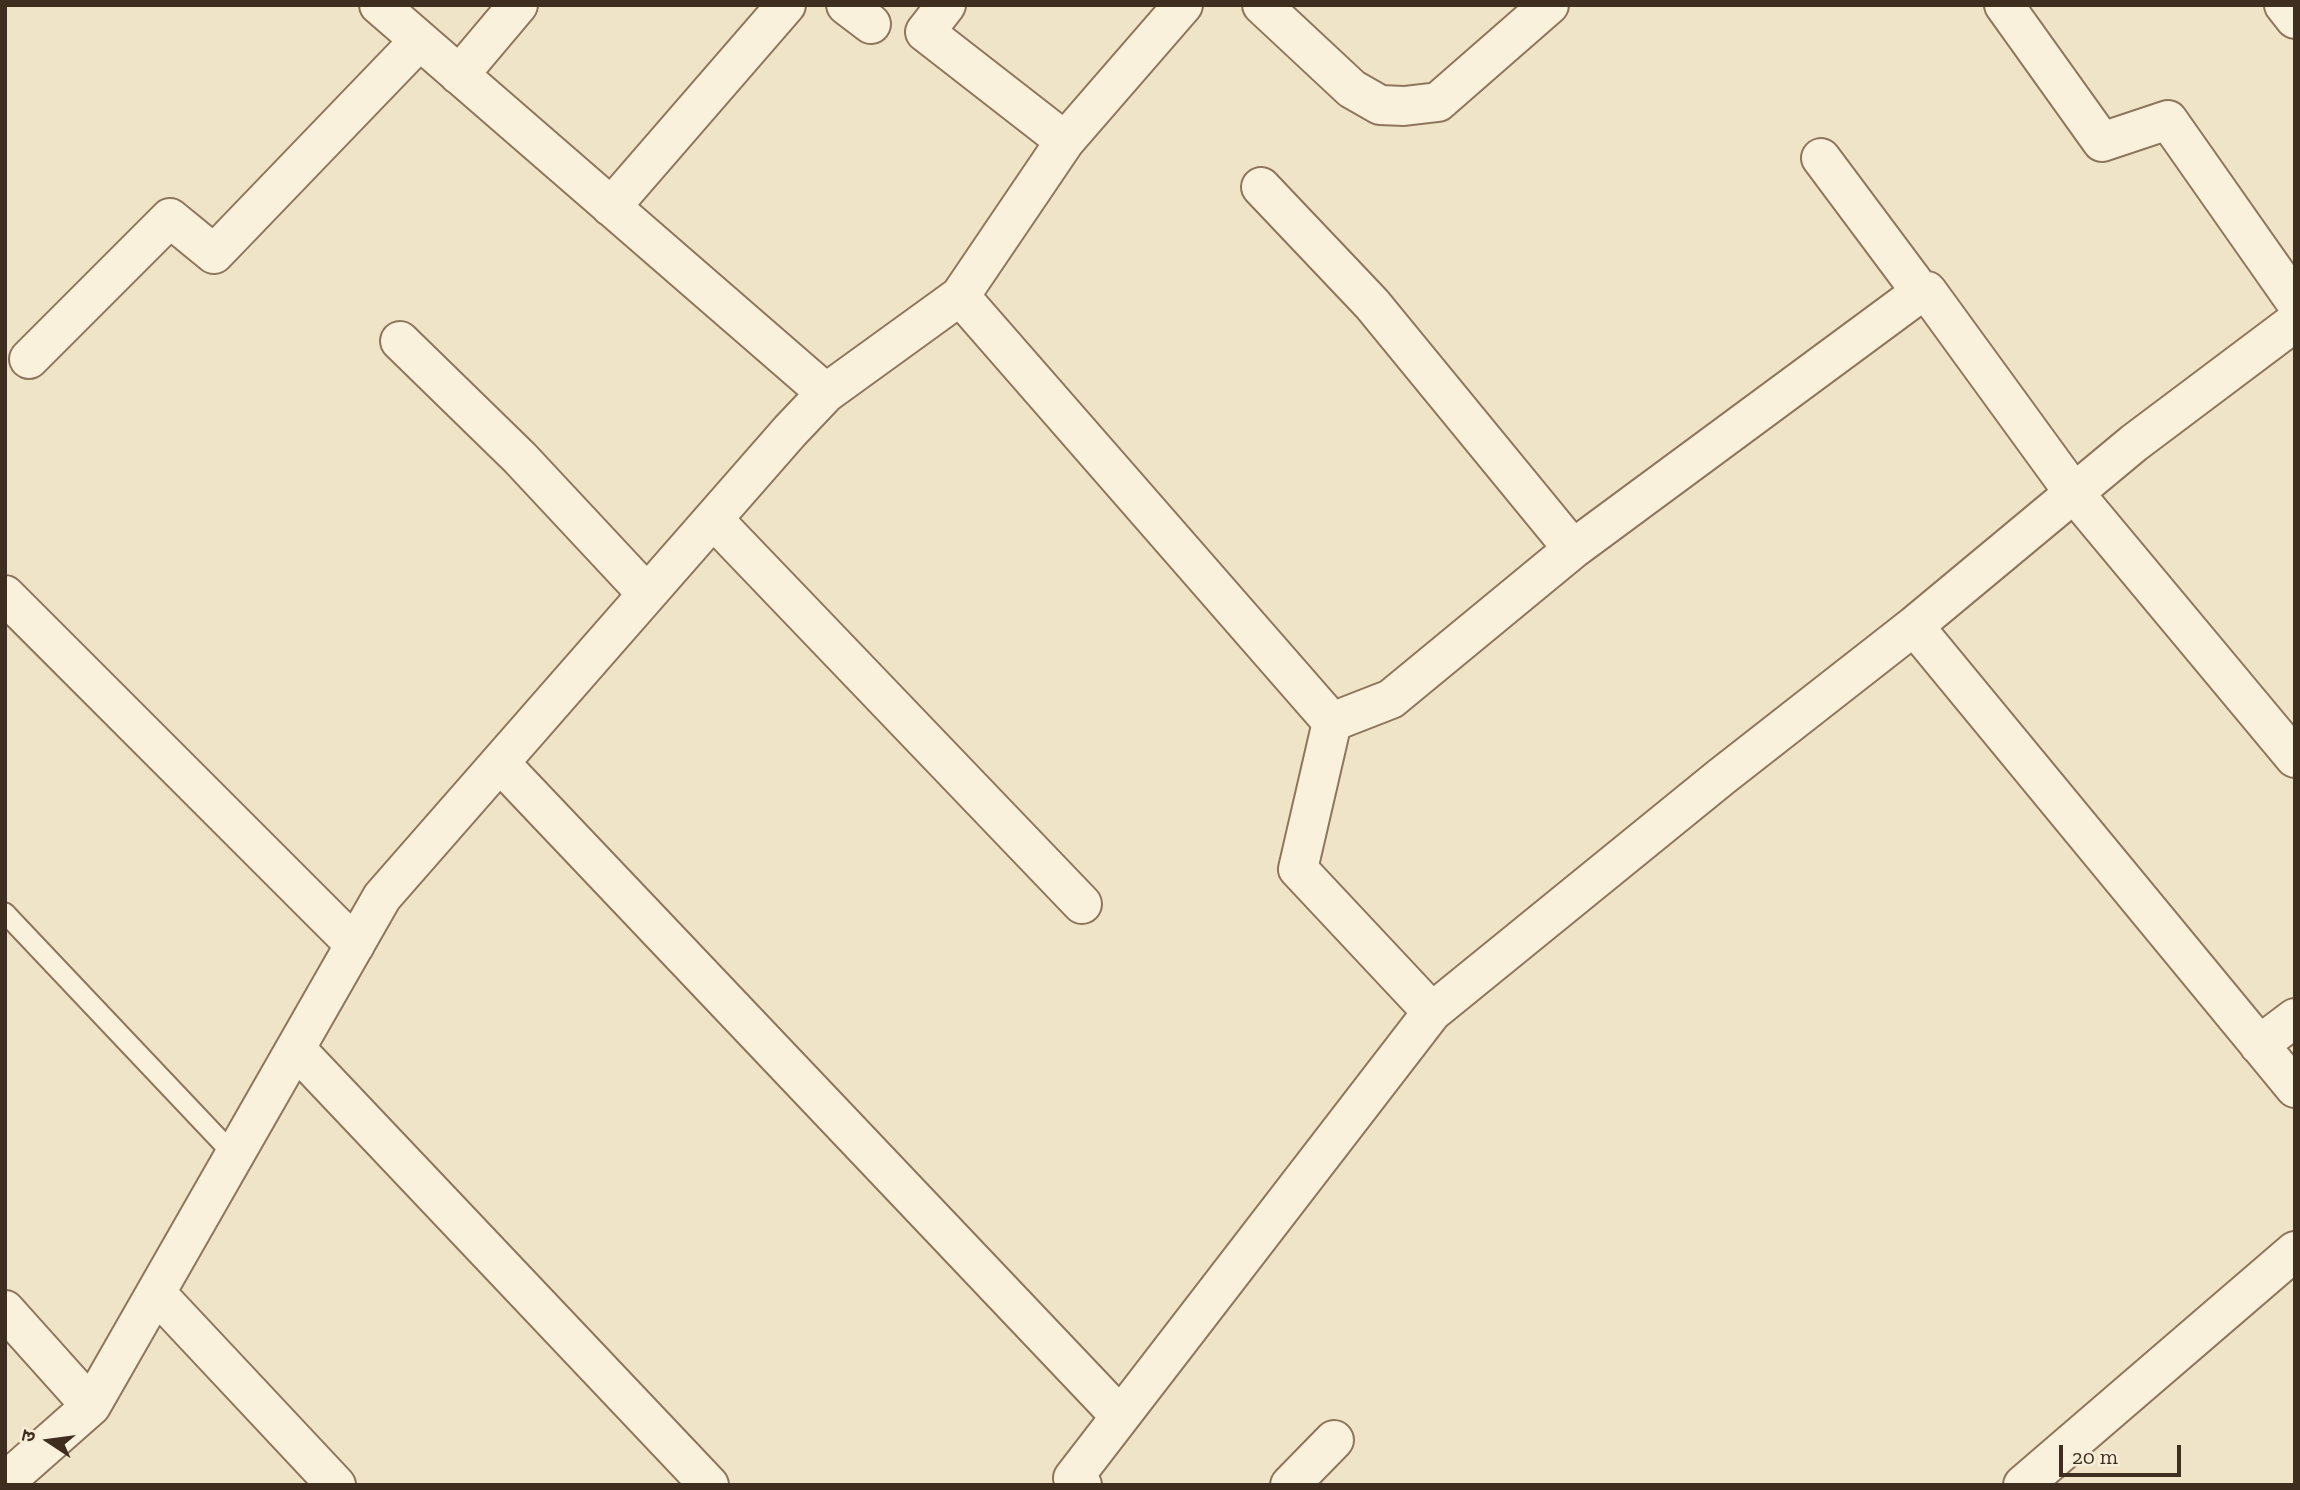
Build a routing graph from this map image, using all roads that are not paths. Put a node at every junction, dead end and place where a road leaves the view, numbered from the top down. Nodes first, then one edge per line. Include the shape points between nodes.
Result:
1 (379, 5) edge
2 (518, 5) edge
3 (786, 5) edge
4 (946, 5) edge
5 (1183, 5) edge
6 (1262, 5) edge
7 (1549, 5) edge
8 (2004, 5) edge
9 (2284, 5) edge
10 (2295, 19) edge
11 (419, 41) junction
12 (459, 75) junction
13 (1065, 141) junction
14 (1821, 158) dead end
15 (1261, 187) dead end
16 (611, 207) junction
17 (1921, 292) junction
18 (960, 296) junction
19 (2292, 323) edge
20 (400, 341) dead end
21 (29, 359) dead end
22 (826, 393) junction
23 (2074, 493) junction
24 (713, 519) junction
25 (1573, 549) junction
26 (647, 594) junction
27 (5, 595) edge
28 (1914, 626) junction
29 (1332, 722) junction
30 (2295, 758) edge
31 (500, 763) junction
32 (1082, 904) dead end
33 (5, 913) edge
34 (355, 944) junction
35 (1432, 1012) junction
36 (2295, 1018) edge
37 (2259, 1045) junction
38 (296, 1049) junction
39 (2295, 1088) edge
40 (235, 1156) junction
41 (2295, 1251) edge
42 (156, 1293) junction
43 (5, 1310) edge
44 (91, 1406) junction
45 (1120, 1416) junction
46 (1334, 1440) dead end
47 (5, 1482) edge
48 (1072, 1482) edge
49 (336, 1485) edge
50 (709, 1485) edge
51 (1290, 1485) edge
52 (2023, 1485) edge

1 - 11 street
2 - 12 street
3 - 16 street
4 - 13 street via 925,32
5 - 13 street
6 - 7 street via 1352,89 1380,105 1404,106 1438,102
8 - 19 street via 2102,142 2168,120
9 - 10 street
11 - 12 street
11 - 21 street via 214,254 170,218
12 - 16 street
13 - 18 street
14 - 17 street
15 - 25 street via 1372,304
16 - 22 street
17 - 23 street via 1927,291
17 - 25 street
18 - 22 street
18 - 29 street
19 - 23 street
20 - 26 street via 520,458
22 - 24 street
23 - 28 street
23 - 30 street
24 - 26 street
24 - 32 street
25 - 29 street via 1391,699
26 - 31 street
27 - 34 street
28 - 35 street
28 - 37 street
29 - 35 street via 1297,869
31 - 34 street via 383,897
31 - 45 street
33 - 40 lane
34 - 38 street
35 - 45 street
36 - 37 street
37 - 39 street
38 - 40 street
38 - 50 street
40 - 42 street
41 - 52 street
42 - 44 street
42 - 49 street
43 - 44 street
44 - 47 street
45 - 48 street
46 - 51 street

